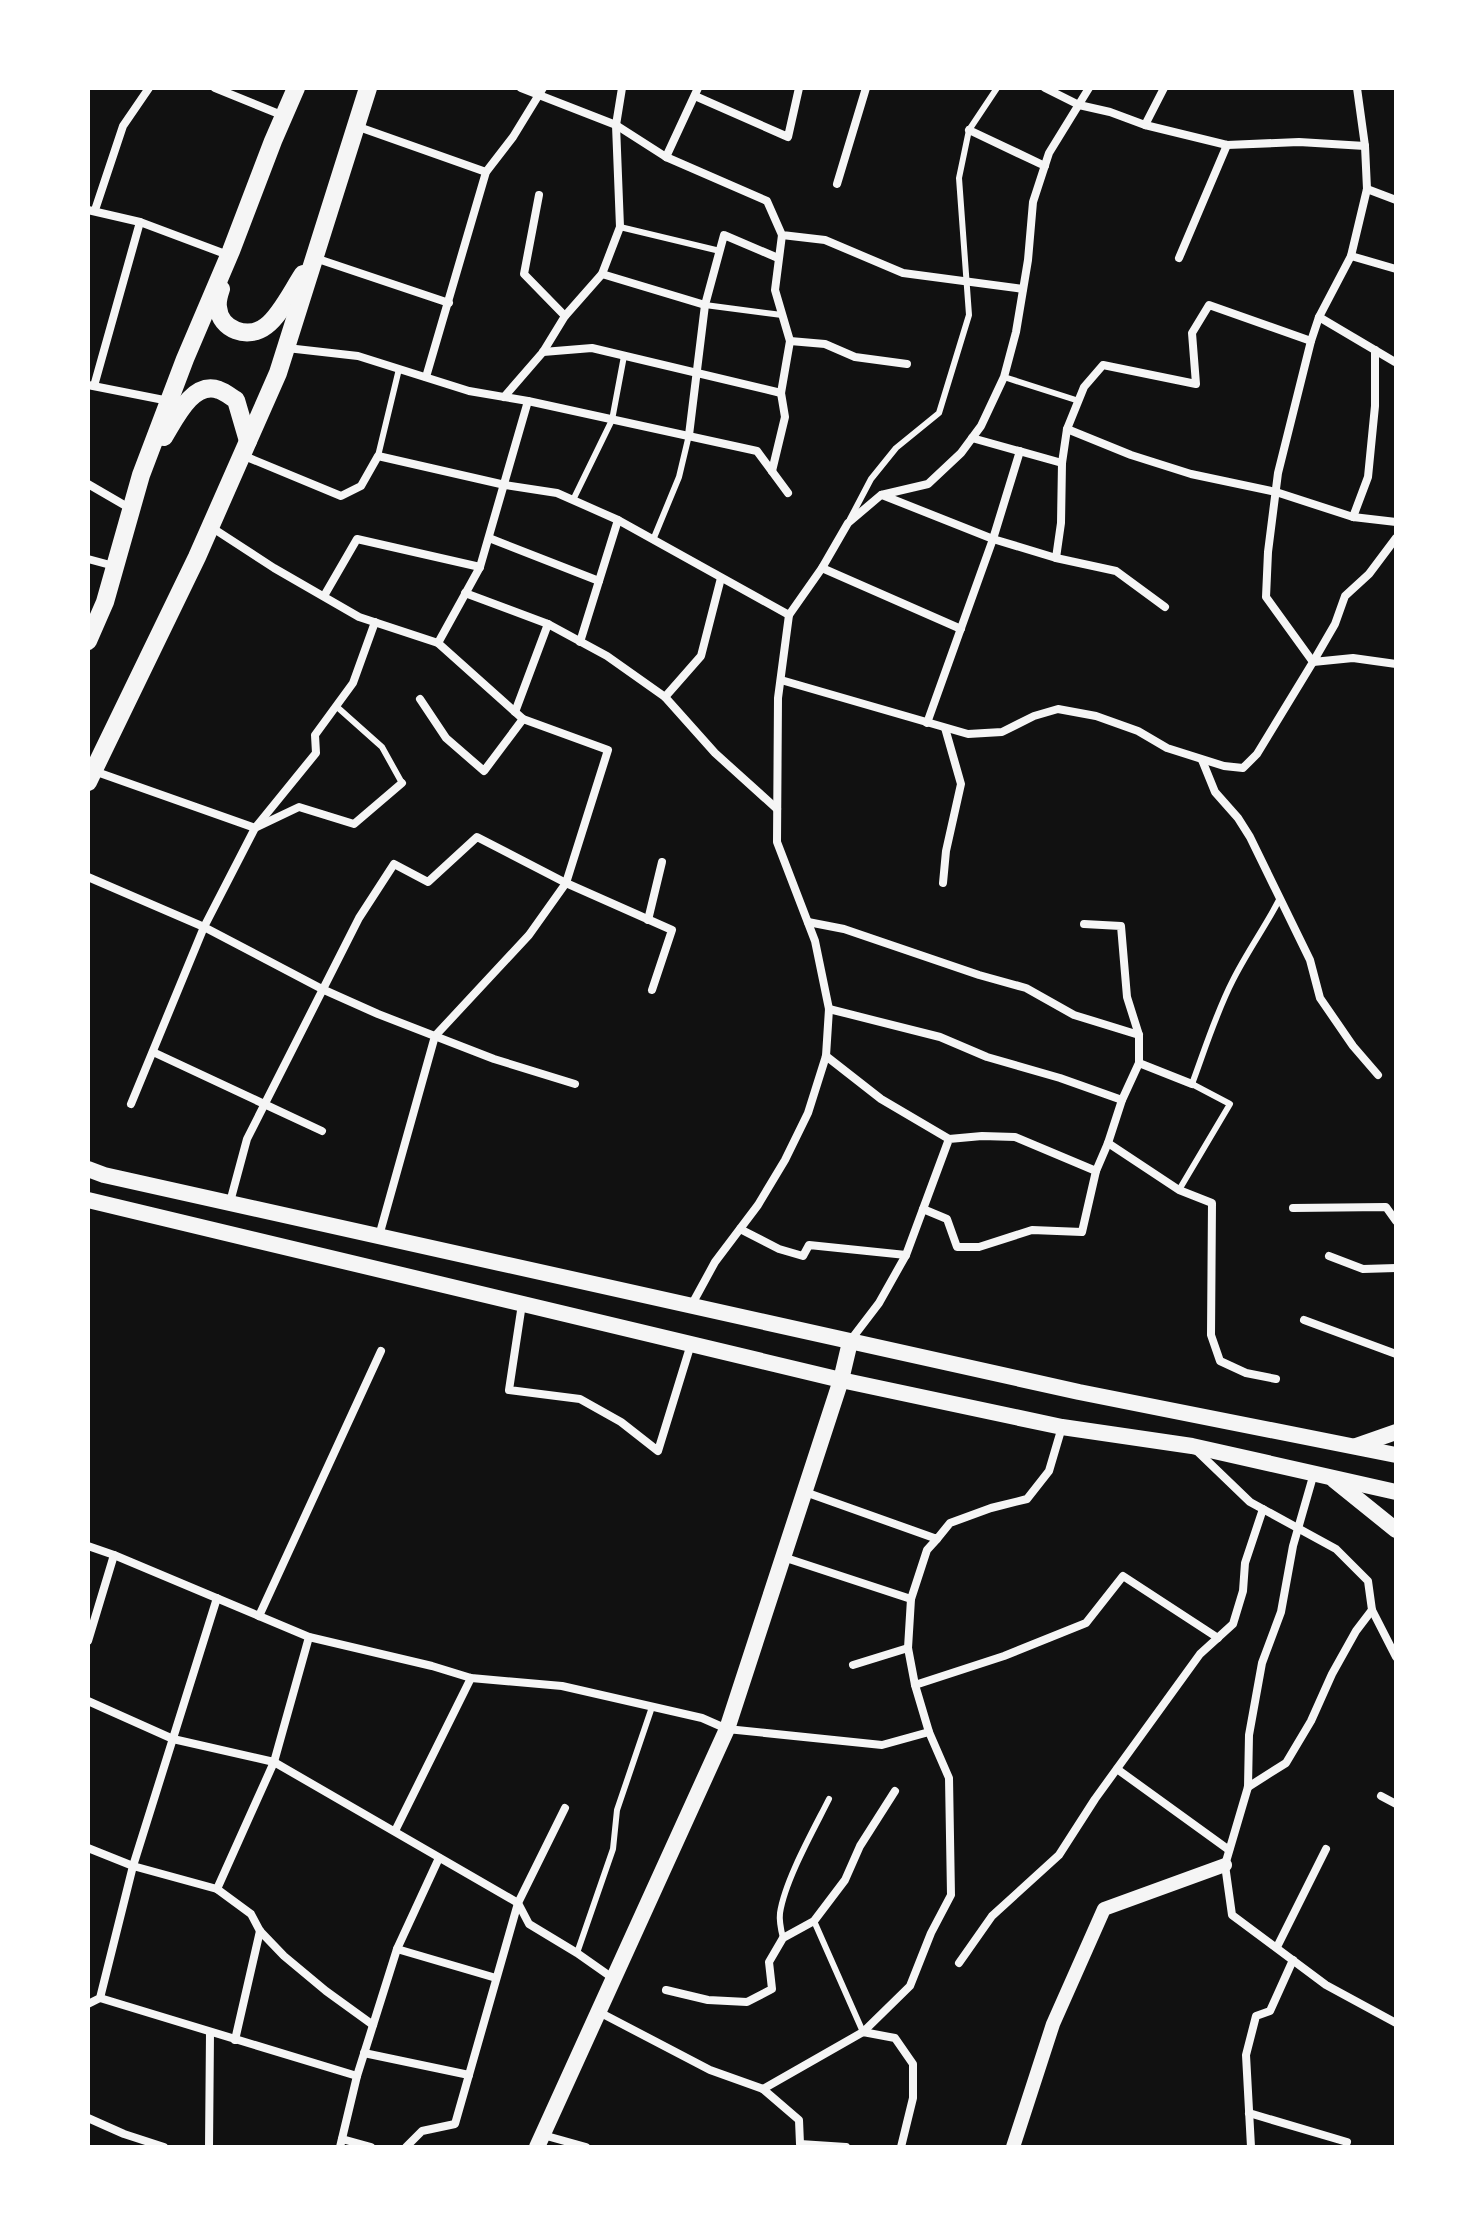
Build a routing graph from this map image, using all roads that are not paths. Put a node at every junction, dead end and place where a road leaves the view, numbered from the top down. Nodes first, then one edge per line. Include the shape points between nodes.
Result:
1 (149, 88) edge
2 (215, 88) edge
3 (296, 88) edge
4 (368, 88) edge
5 (521, 88) edge
6 (622, 88) edge
7 (799, 88) edge
8 (866, 88) edge
9 (997, 88) edge
10 (1045, 88) edge
11 (1089, 88) edge
12 (1164, 88) edge
13 (1357, 88) edge
14 (542, 91) edge
15 (696, 92) edge
16 (1079, 105) junction
17 (284, 116) junction
18 (616, 125) junction
19 (1145, 125) junction
20 (356, 126) junction
21 (969, 130) junction
22 (1227, 145) junction
23 (1365, 146) junction
24 (666, 157) junction
25 (1045, 166) junction
26 (486, 172) junction
27 (837, 184) dead end
28 (1367, 189) junction
29 (539, 195) dead end
30 (1396, 200) edge
31 (92, 210) edge
32 (140, 222) junction
33 (620, 227) junction
34 (782, 235) junction
35 (720, 251) junction
36 (230, 253) junction
37 (1351, 256) junction
38 (314, 258) junction
39 (778, 258) junction
40 (1179, 258) dead end
41 (1396, 269) edge
42 (602, 274) junction
43 (967, 282) junction
44 (1023, 289) junction
45 (449, 303) junction
46 (705, 305) junction
47 (782, 315) junction
48 (565, 316) junction
49 (1319, 317) junction
50 (790, 341) junction
51 (1311, 341) junction
52 (286, 348) junction
53 (1375, 350) junction
54 (543, 352) junction
55 (624, 356) junction
56 (1395, 362) edge
57 (907, 364) dead end
58 (399, 369) junction
59 (695, 373) junction
60 (426, 377) junction
61 (1004, 377) junction
62 (91, 385) edge
63 (781, 393) junction
64 (504, 397) junction
65 (169, 401) junction
66 (528, 401) junction
67 (1079, 401) junction
68 (612, 420) junction
69 (1067, 429) junction
70 (689, 435) junction
71 (972, 438) junction
72 (245, 448) junction
73 (1020, 451) junction
74 (378, 456) junction
75 (1062, 463) junction
76 (772, 471) junction
77 (141, 475) junction
78 (88, 484) edge
79 (505, 485) junction
80 (1276, 492) junction
81 (788, 493) dead end
82 (881, 495) junction
83 (573, 500) junction
84 (131, 509) junction
85 (1353, 517) junction
86 (618, 520) junction
87 (1396, 522) edge
88 (848, 523) junction
89 (210, 527) junction
90 (489, 538) junction
91 (1396, 538) edge
92 (993, 539) junction
93 (653, 540) junction
94 (1056, 558) junction
95 (88, 559) edge
96 (115, 566) junction
97 (480, 567) junction
98 (822, 568) junction
99 (721, 578) junction
100 (599, 581) junction
101 (465, 593) junction
102 (324, 596) junction
103 (1165, 607) dead end
104 (789, 615) junction
105 (375, 622) junction
106 (548, 624) junction
107 (961, 629) junction
108 (88, 641) edge
109 (580, 642) junction
110 (438, 643) junction
111 (1313, 662) junction
112 (1396, 664) edge
113 (781, 680) junction
114 (665, 697) junction
115 (420, 699) dead end
116 (336, 706) junction
117 (515, 712) junction
118 (523, 719) junction
119 (927, 723) junction
120 (945, 728) junction
121 (1202, 760) junction
122 (91, 776) edge
123 (402, 783) joint
124 (777, 809) junction
125 (255, 828) junction
126 (662, 862) dead end
127 (88, 877) edge
128 (566, 883) junction
129 (943, 883) dead end
130 (1279, 900) junction
131 (648, 920) junction
132 (808, 922) junction
133 (1084, 924) dead end
134 (204, 927) junction
135 (322, 989) junction
136 (652, 990) dead end
137 (829, 1009) junction
138 (1139, 1035) junction
139 (435, 1036) junction
140 (153, 1052) junction
141 (826, 1056) junction
142 (1139, 1063) junction
143 (1378, 1075) dead end
144 (575, 1084) dead end
145 (1192, 1084) junction
146 (1122, 1100) junction
147 (131, 1104) dead end
148 (265, 1105) junction
149 (322, 1131) dead end
150 (949, 1139) junction
151 (1108, 1143) junction
152 (88, 1169) edge
153 (1096, 1171) junction
154 (1179, 1190) junction
155 (88, 1200) edge
156 (230, 1203) junction
157 (1293, 1208) dead end
158 (923, 1209) junction
159 (1396, 1221) edge
160 (740, 1229) junction
161 (379, 1236) junction
162 (906, 1255) junction
163 (1329, 1256) dead end
164 (1396, 1268) edge
165 (522, 1304) junction
166 (691, 1306) junction
167 (1304, 1320) dead end
168 (850, 1342) junction
169 (691, 1344) junction
170 (381, 1351) dead end
171 (1396, 1354) edge
172 (1276, 1379) dead end
173 (841, 1380) junction
174 (1062, 1427) junction
175 (1396, 1432) edge
176 (1192, 1446) junction
177 (1355, 1447) junction
178 (1396, 1455) edge
179 (1322, 1474) junction
180 (804, 1492) junction
181 (1396, 1492) edge
182 (1263, 1509) junction
183 (1298, 1529) junction
184 (1396, 1530) edge
185 (937, 1539) junction
186 (88, 1546) edge
187 (114, 1555) junction
188 (783, 1557) junction
189 (217, 1598) junction
190 (911, 1599) junction
191 (1372, 1610) junction
192 (259, 1616) junction
193 (309, 1637) junction
194 (1218, 1638) junction
195 (88, 1641) edge
196 (908, 1648) junction
197 (1396, 1657) edge
198 (853, 1665) dead end
199 (471, 1678) junction
200 (915, 1685) junction
201 (88, 1701) edge
202 (652, 1707) junction
203 (727, 1729) junction
204 (929, 1732) junction
205 (173, 1739) junction
206 (274, 1762) junction
207 (1117, 1769) junction
208 (1248, 1787) junction
209 (895, 1791) dead end
210 (1381, 1796) dead end
211 (829, 1799) dead end
212 (1396, 1804) edge
213 (565, 1808) dead end
214 (395, 1831) junction
215 (88, 1848) edge
216 (1326, 1849) dead end
217 (439, 1858) junction
218 (1227, 1858) junction
219 (133, 1866) junction
220 (217, 1889) junction
221 (518, 1903) junction
222 (814, 1921) junction
223 (260, 1931) junction
224 (783, 1938) junction
225 (1277, 1947) junction
226 (397, 1949) junction
227 (577, 1953) junction
228 (1293, 1960) junction
229 (959, 1963) dead end
230 (496, 1978) junction
231 (614, 1979) junction
232 (666, 1990) dead end
233 (100, 1998) junction
234 (88, 2004) edge
235 (599, 2012) junction
236 (1396, 2023) edge
237 (373, 2025) junction
238 (863, 2032) junction
239 (210, 2033) junction
240 (235, 2040) junction
241 (364, 2053) junction
242 (469, 2075) junction
243 (357, 2076) junction
244 (763, 2089) junction
245 (1249, 2113) junction
246 (88, 2118) edge
247 (124, 2134) junction
248 (540, 2141) edge
249 (1347, 2142) dead end
250 (341, 2143) edge
251 (800, 2145) edge
252 (121, 2147) edge
253 (164, 2147) edge
254 (209, 2147) edge
255 (371, 2147) edge
256 (406, 2147) edge
257 (586, 2147) edge
258 (846, 2147) edge
259 (901, 2147) edge
260 (1013, 2147) edge
261 (1251, 2147) edge

1 - 31 street via 123,126
2 - 17 street
3 - 17 main road
4 - 20 main road
5 - 14 street
6 - 18 street
7 - 15 street via 788,137
8 - 27 street
9 - 21 lane
10 - 16 street
11 - 16 street
12 - 19 street
13 - 23 street
14 - 18 street
14 - 26 street
15 - 24 street
16 - 19 street
16 - 25 street
17 - 36 main road
18 - 24 street
18 - 33 street
19 - 22 street
20 - 26 street
20 - 38 main road
21 - 25 street
21 - 43 lane via 959,178
22 - 23 street
22 - 40 street
23 - 28 street
24 - 34 street via 767,201
25 - 44 street via 1033,202
26 - 45 street
28 - 30 street
28 - 37 street
29 - 48 street via 524,274
31 - 32 street
32 - 36 street
32 - 62 street
33 - 35 lane
33 - 42 street
34 - 39 street
34 - 43 street via 825,240 903,273
35 - 39 street via 724,235
35 - 46 street
36 - 38 main road via 217,304 225,324 245,333 267,325
36 - 65 main road
37 - 41 street
37 - 49 street
38 - 45 street
38 - 52 main road
39 - 47 street via 775,290
42 - 46 street
42 - 48 street
43 - 44 street
43 - 88 lane via 969,315 939,413 896,448 871,479
44 - 61 street
45 - 60 street
46 - 47 lane
46 - 59 street
47 - 50 street
48 - 54 street
49 - 51 street
49 - 53 street
50 - 57 street
50 - 63 street
51 - 67 street via 1209,305 1192,333 1196,384 1103,365
51 - 80 street
52 - 58 street via 358,356
52 - 72 main road
53 - 56 street
53 - 85 street via 1368,477
54 - 55 street via 592,348
54 - 64 street
55 - 59 street
55 - 68 lane
58 - 60 street
58 - 74 lane
59 - 63 street
59 - 70 street
60 - 64 street
61 - 67 lane
61 - 71 street
62 - 65 street
63 - 76 street via 785,417
64 - 66 street
65 - 77 main road
66 - 68 street
66 - 79 street
67 - 69 street
68 - 70 street
68 - 83 lane
69 - 75 street
69 - 80 street via 1191,474
70 - 76 street via 757,451
70 - 93 lane via 679,477
71 - 73 street
71 - 82 street via 928,484
72 - 74 street via 341,496 361,486
72 - 77 main road via 236,400 216,388 200,390 183,407
72 - 89 main road
73 - 75 street
73 - 92 street
74 - 79 street
75 - 94 street
76 - 81 street
77 - 84 main road
78 - 84 street
79 - 83 street
79 - 90 street
80 - 85 street
80 - 111 street via 1266,597
82 - 88 street
82 - 92 street
83 - 86 street
84 - 96 main road
85 - 87 street
86 - 93 street
86 - 100 street
88 - 98 street
89 - 102 street
89 - 122 main road
90 - 97 street
90 - 100 street
91 - 111 street via 1345,596
92 - 94 street
92 - 107 street
93 - 99 street
94 - 103 street via 1116,571
95 - 96 street
96 - 108 main road
97 - 101 street
97 - 102 street via 357,539
98 - 104 street
98 - 107 street
99 - 104 street
99 - 114 street via 701,656
100 - 109 street
101 - 106 street
101 - 110 street
102 - 105 street
104 - 113 street
105 - 110 street
105 - 116 street via 353,683
106 - 109 street
106 - 117 street
107 - 119 street
109 - 114 street
110 - 117 street
111 - 112 street via 1353,658
111 - 121 street via 1243,768
113 - 119 street
113 - 124 street
114 - 124 street via 715,753
115 - 118 street via 446,738 484,771
116 - 123 lane via 382,747
116 - 125 street via 315,735 316,753
117 - 118 street
118 - 128 street via 608,750
119 - 120 street
120 - 121 street via 968,734 1002,732 1058,709 1096,716
120 - 129 street via 961,784
121 - 130 street via 1215,792 1238,818
122 - 125 street
123 - 125 street via 354,824 299,807
124 - 132 street via 777,842
125 - 134 street
126 - 131 street
127 - 134 street
128 - 131 street
128 - 135 street via 477,837 428,882 394,864
128 - 139 street via 529,935
130 - 143 street via 1310,960 1320,998
130 - 145 lane via 1231,983
131 - 136 street via 672,930
132 - 137 street
132 - 138 street via 1026,988 1074,1015
133 - 138 street via 1121,926 1127,997
134 - 135 street
134 - 140 street
135 - 139 street
135 - 148 street
137 - 141 street
137 - 146 street via 940,1037
138 - 142 street
139 - 144 street
139 - 161 street
140 - 147 street
140 - 148 street
141 - 150 street via 881,1099
141 - 160 street via 808,1113 785,1160
142 - 145 street
142 - 146 street
145 - 154 lane via 1230,1104
146 - 151 street
148 - 149 street
148 - 156 street via 247,1139
150 - 153 street via 1015,1137
150 - 158 street
151 - 153 street
151 - 154 street
152 - 156 main road
153 - 158 street via 1082,1232 1032,1230 979,1247 957,1247 947,1219
154 - 172 street via 1212,1203 1211,1335 1220,1361
155 - 165 main road
156 - 161 main road
157 - 159 street via 1386,1207
158 - 162 street
160 - 162 street via 803,1256 809,1245
160 - 166 street
161 - 166 main road
162 - 168 street
163 - 164 street via 1363,1269
165 - 169 main road
165 - 169 street via 509,1390 580,1399 658,1451
166 - 168 main road
167 - 171 street
168 - 173 main road
168 - 177 main road
169 - 173 main road
170 - 192 street
173 - 174 main road
173 - 180 main road
174 - 176 main road
174 - 185 street via 1049,1471 1027,1499 950,1523
175 - 177 main road
176 - 179 main road
176 - 182 street
177 - 178 main road
179 - 181 main road
179 - 183 street
179 - 184 main road
180 - 185 street
180 - 188 main road
182 - 183 street
182 - 194 street via 1233,1624
183 - 191 street via 1336,1549 1368,1581
183 - 208 street via 1281,1612 1262,1663 1249,1735
185 - 190 street via 927,1550
186 - 187 street
187 - 189 street
187 - 195 street
188 - 190 street
188 - 203 main road
189 - 192 street
189 - 205 street
190 - 196 street
191 - 197 street
191 - 208 street via 1286,1763
192 - 193 street
193 - 199 street
193 - 206 street
194 - 200 street via 1123,1576 1086,1623
194 - 207 street via 1200,1654
196 - 198 street
196 - 200 street
199 - 202 street via 562,1686
199 - 214 street
200 - 204 street
201 - 205 street
202 - 203 street
202 - 227 lane via 617,1810 613,1849
203 - 204 street via 882,1745
203 - 231 main road
204 - 238 street via 949,1778 951,1895 910,1986
205 - 206 street
205 - 219 street
206 - 214 street
206 - 220 street
207 - 218 street
207 - 229 street via 1059,1855 992,1916
208 - 218 street
209 - 222 street via 845,1880
210 - 212 street
211 - 224 lane via 786,1893 779,1915
213 - 221 street
214 - 217 street
215 - 219 street
216 - 225 street
217 - 221 street
217 - 226 street
218 - 225 street via 1232,1915
218 - 260 street via 1104,1909 1053,2024
219 - 220 street
219 - 233 street
220 - 223 street via 251,1914
221 - 227 street via 529,1924
221 - 230 street
222 - 224 street
222 - 238 lane
223 - 237 street via 294,1965
223 - 240 street
224 - 232 street via 769,1962 772,1989 747,2002
225 - 228 street
226 - 230 street
226 - 237 street
227 - 231 street
228 - 236 street via 1326,1985
228 - 245 street via 1270,2011 1256,2016 1246,2055
230 - 242 street
231 - 235 main road
233 - 234 street
233 - 239 street
235 - 244 street via 710,2070
235 - 248 main road
237 - 241 street
238 - 244 street
238 - 259 street via 895,2038 913,2064 913,2098
239 - 240 street
239 - 254 street
240 - 243 street
241 - 242 street
241 - 243 street
242 - 256 street via 455,2124 422,2131
243 - 250 street
244 - 251 street via 799,2120
245 - 249 street
245 - 261 street
246 - 247 street
247 - 252 street
247 - 253 street
248 - 257 street
250 - 255 street
251 - 258 street

